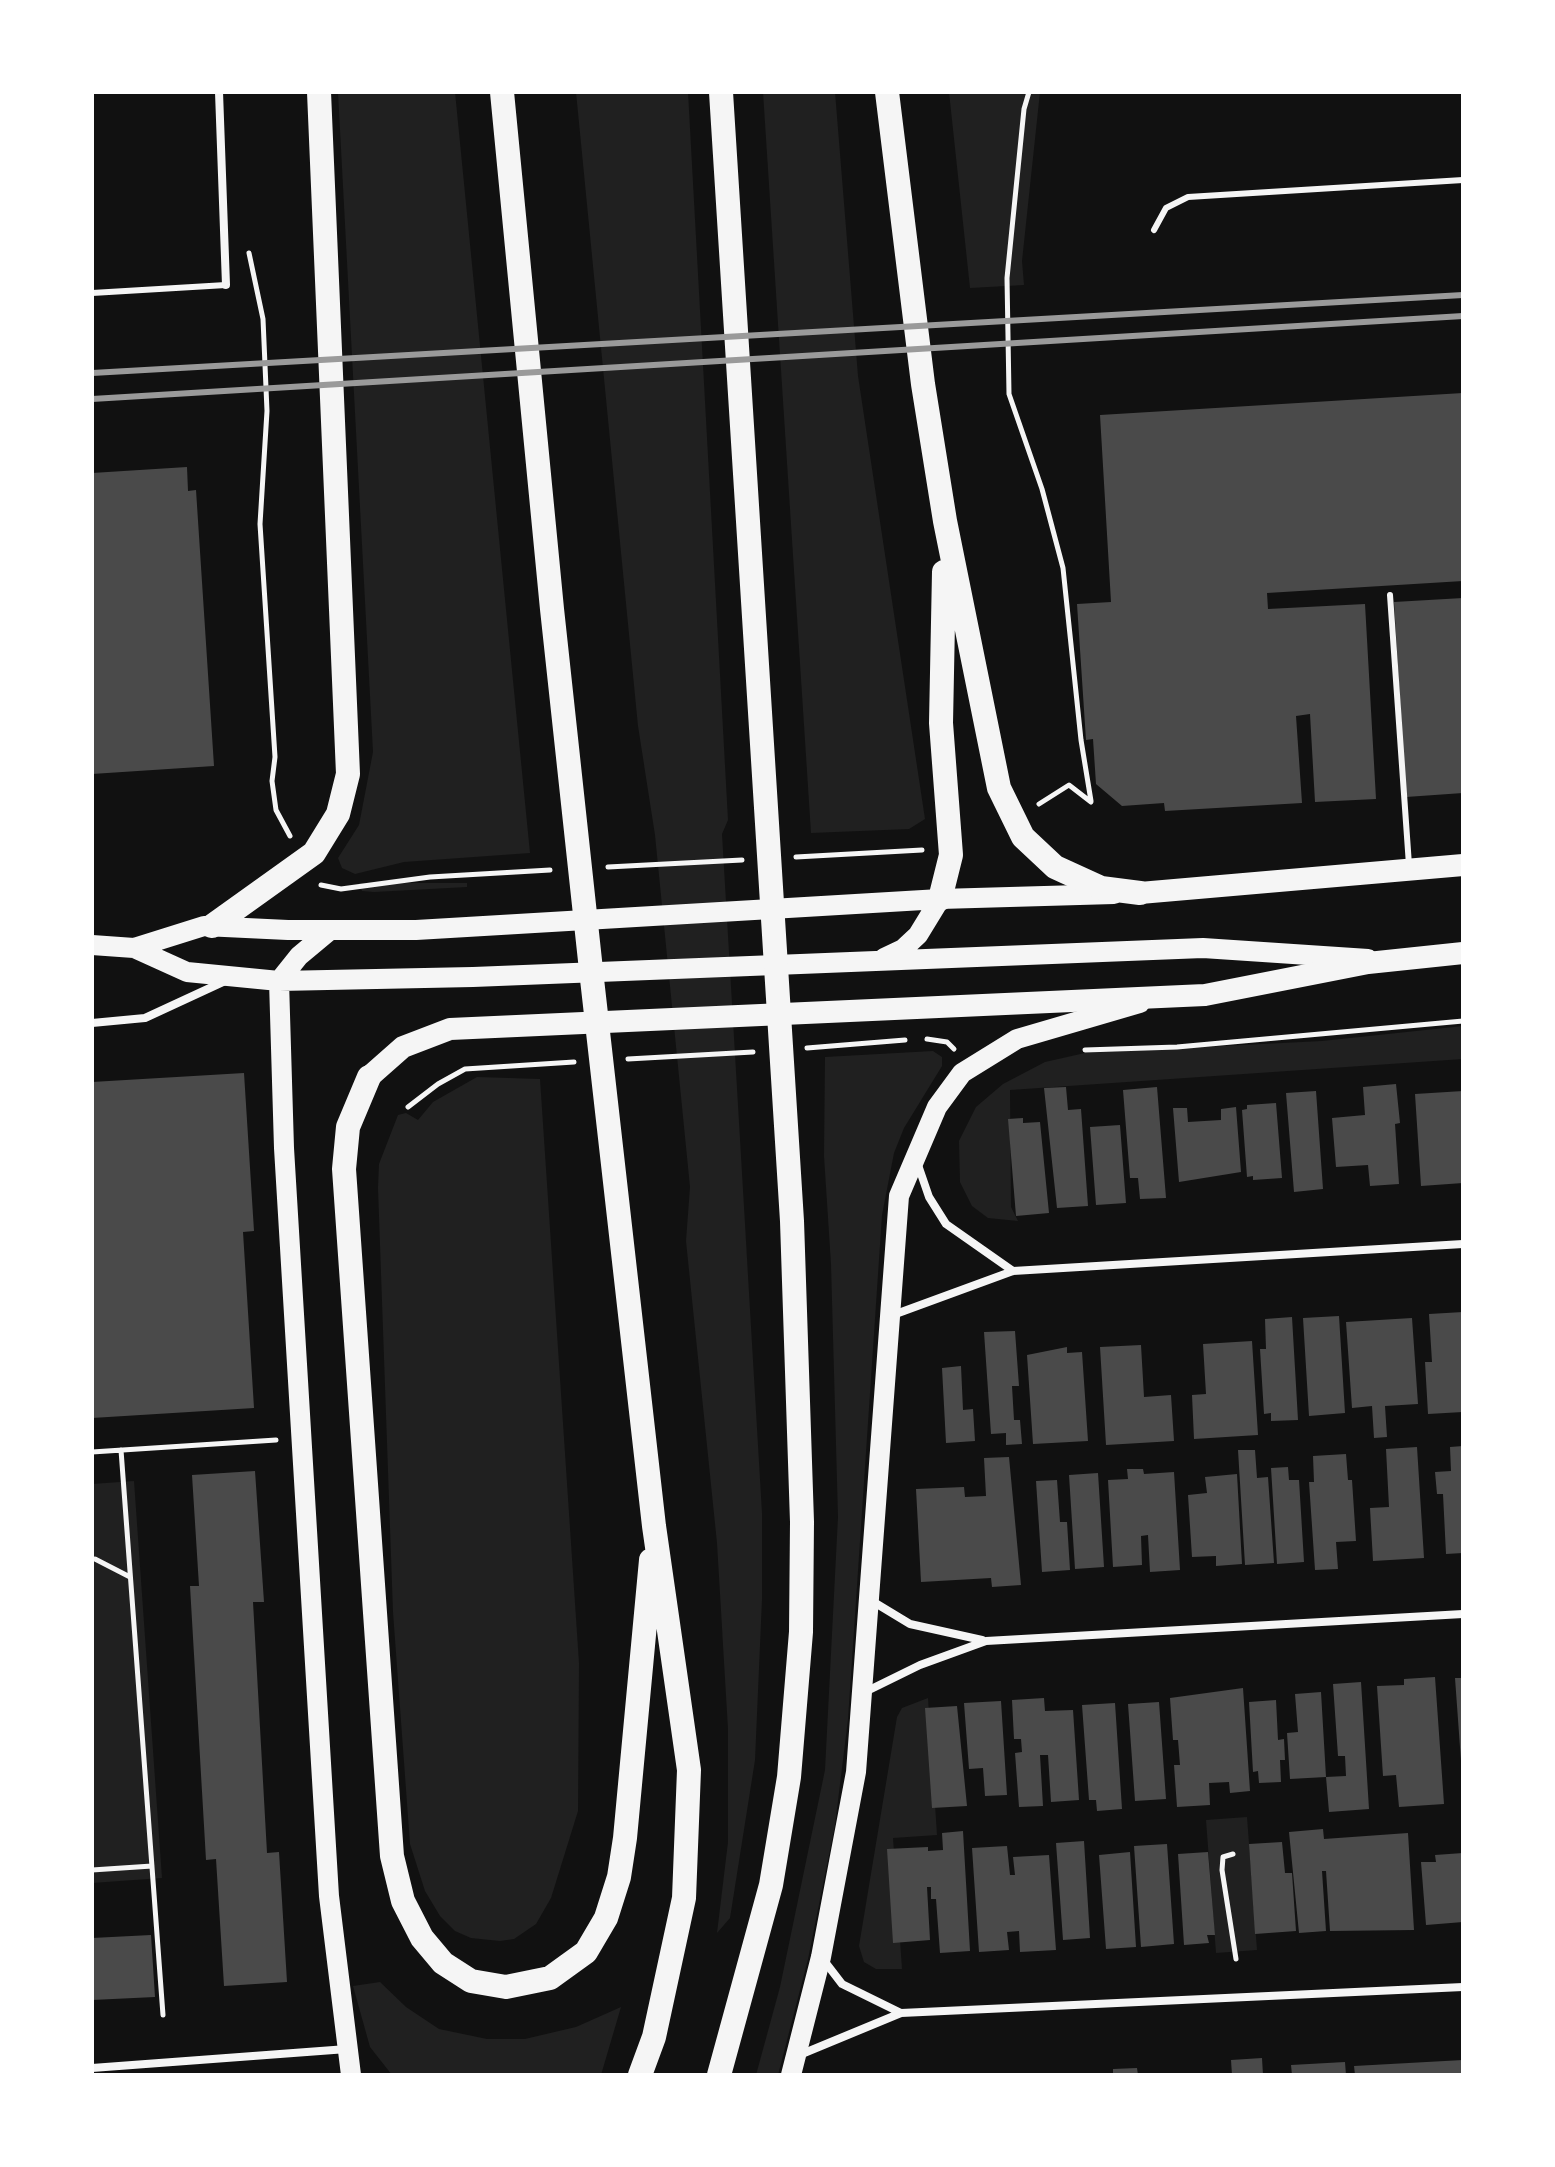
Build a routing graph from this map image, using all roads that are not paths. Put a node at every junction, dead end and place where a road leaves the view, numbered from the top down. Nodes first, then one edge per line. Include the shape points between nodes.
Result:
1 (219, 92) edge
2 (319, 92) edge
3 (502, 92) edge
4 (721, 92) edge
5 (887, 92) edge
6 (1463, 180) edge
7 (1154, 230) dead end
8 (226, 285) joint
9 (92, 293) edge
10 (945, 521) junction
11 (1390, 595) dead end
12 (1463, 865) edge
13 (1410, 869) junction
14 (1140, 893) junction
15 (931, 900) junction
16 (212, 926) junction
17 (329, 931) junction
18 (92, 945) edge
19 (134, 948) junction
20 (1463, 953) edge
21 (880, 959) junction
22 (1396, 960) junction
23 (233, 978) junction
24 (279, 981) junction
25 (1162, 997) junction
26 (92, 1023) edge
27 (369, 1077) joint
28 (914, 1154) junction
29 (1463, 1244) edge
30 (1013, 1271) junction
31 (890, 1316) junction
32 (654, 1526) junction
33 (871, 1600) junction
34 (1463, 1614) edge
35 (986, 1641) junction
36 (864, 1692) junction
37 (821, 1957) junction
38 (1463, 1987) edge
39 (901, 2013) junction
40 (348, 2049) junction
41 (793, 2066) edge
42 (92, 2068) edge
43 (351, 2075) edge
44 (640, 2075) edge
45 (719, 2075) edge

1 - 8 street
2 - 16 highway via 348,774 338,814 314,853
3 - 32 highway via 554,636
4 - 45 highway via 793,1248 802,1522 801,1632 789,1777 771,1885
5 - 10 highway
6 - 7 lane via 1188,197 1166,208
8 - 9 lane
10 - 14 highway via 993,762 1012,821 1034,850 1065,873 1107,890
10 - 15 highway via 941,723 951,855
11 - 13 lane
12 - 13 highway
13 - 14 highway
14 - 15 main road
15 - 17 main road
15 - 21 main road via 923,929 903,949
16 - 17 main road
16 - 19 main road
17 - 24 main road
18 - 19 main road
19 - 23 main road via 187,972
20 - 22 highway
21 - 22 main road via 1203,948
21 - 24 main road
22 - 25 highway via 1236,991
23 - 24 main road
23 - 26 street via 145,1018
24 - 40 main road via 329,1896
25 - 27 highway via 477,1026 417,1039 386,1058
25 - 28 main road via 1039,1031 984,1056 953,1083
27 - 32 highway via 348,1127 344,1169 392,1856 403,1901 422,1938 443,1963 471,1981 506,1987 550,1978 586,1952 606,1918 625,1838
28 - 30 street via 937,1214
28 - 31 main road via 899,1196
29 - 30 street
30 - 31 street
31 - 33 main road
32 - 44 highway via 686,1727 690,1816 682,1912 654,2037
33 - 35 street via 910,1624
33 - 36 main road
34 - 35 street
35 - 36 street
36 - 37 main road via 856,1772
37 - 39 street via 842,1984
37 - 41 main road
38 - 39 street
39 - 41 street
40 - 42 street
40 - 43 main road

